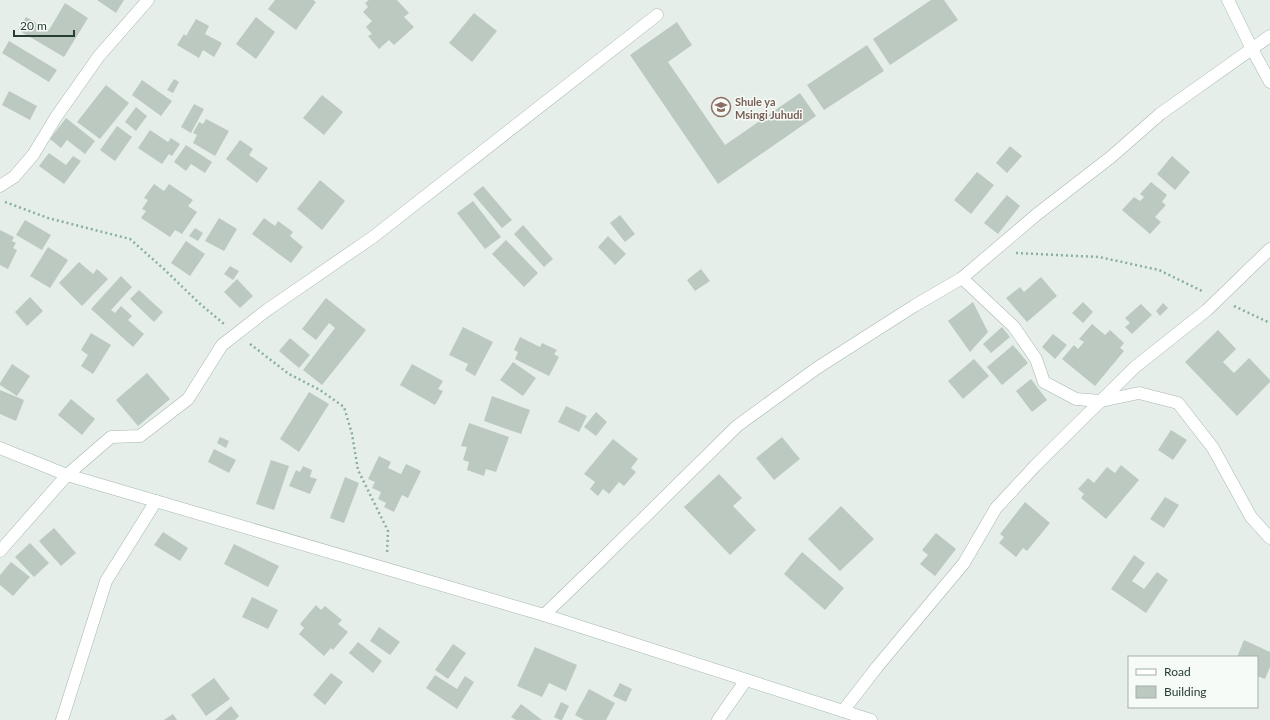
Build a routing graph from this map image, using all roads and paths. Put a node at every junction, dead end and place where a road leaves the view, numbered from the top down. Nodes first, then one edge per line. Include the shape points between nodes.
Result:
1 (148, 0) edge
2 (1228, 0) edge
3 (657, 15) dead end
4 (1270, 36) edge
5 (1252, 49) junction
6 (1270, 82) edge
7 (0, 186) edge
8 (1270, 249) edge
9 (993, 252) junction
10 (962, 278) junction
11 (1218, 299) junction
12 (1270, 323) edge
13 (1101, 400) junction
14 (0, 448) edge
15 (67, 475) junction
16 (156, 501) junction
17 (1270, 538) edge
18 (0, 551) edge
19 (544, 614) junction
20 (746, 680) junction
21 (844, 711) junction
22 (62, 720) edge
23 (718, 720) edge
24 (871, 720) edge

1 - 7 street via 99,56 33,155 14,177
2 - 5 street
3 - 15 street via 373,237 267,310 222,345 188,399 140,436 111,437
4 - 5 street
5 - 6 street
5 - 9 street via 1160,114
8 - 11 street
9 - 10 street
9 - 11 path via 1099,257 1159,270
10 - 13 street via 1014,327 1036,359 1044,382 1076,399
10 - 19 street via 817,368 737,426
11 - 12 path
11 - 13 street via 1135,367
13 - 17 street via 1139,393 1178,403 1213,448 1251,517
13 - 21 street via 996,508 964,563 877,666
14 - 15 street
15 - 16 street
15 - 18 street
16 - 19 street
16 - 22 street via 106,581
19 - 20 street
20 - 21 street
20 - 23 street
21 - 24 street

